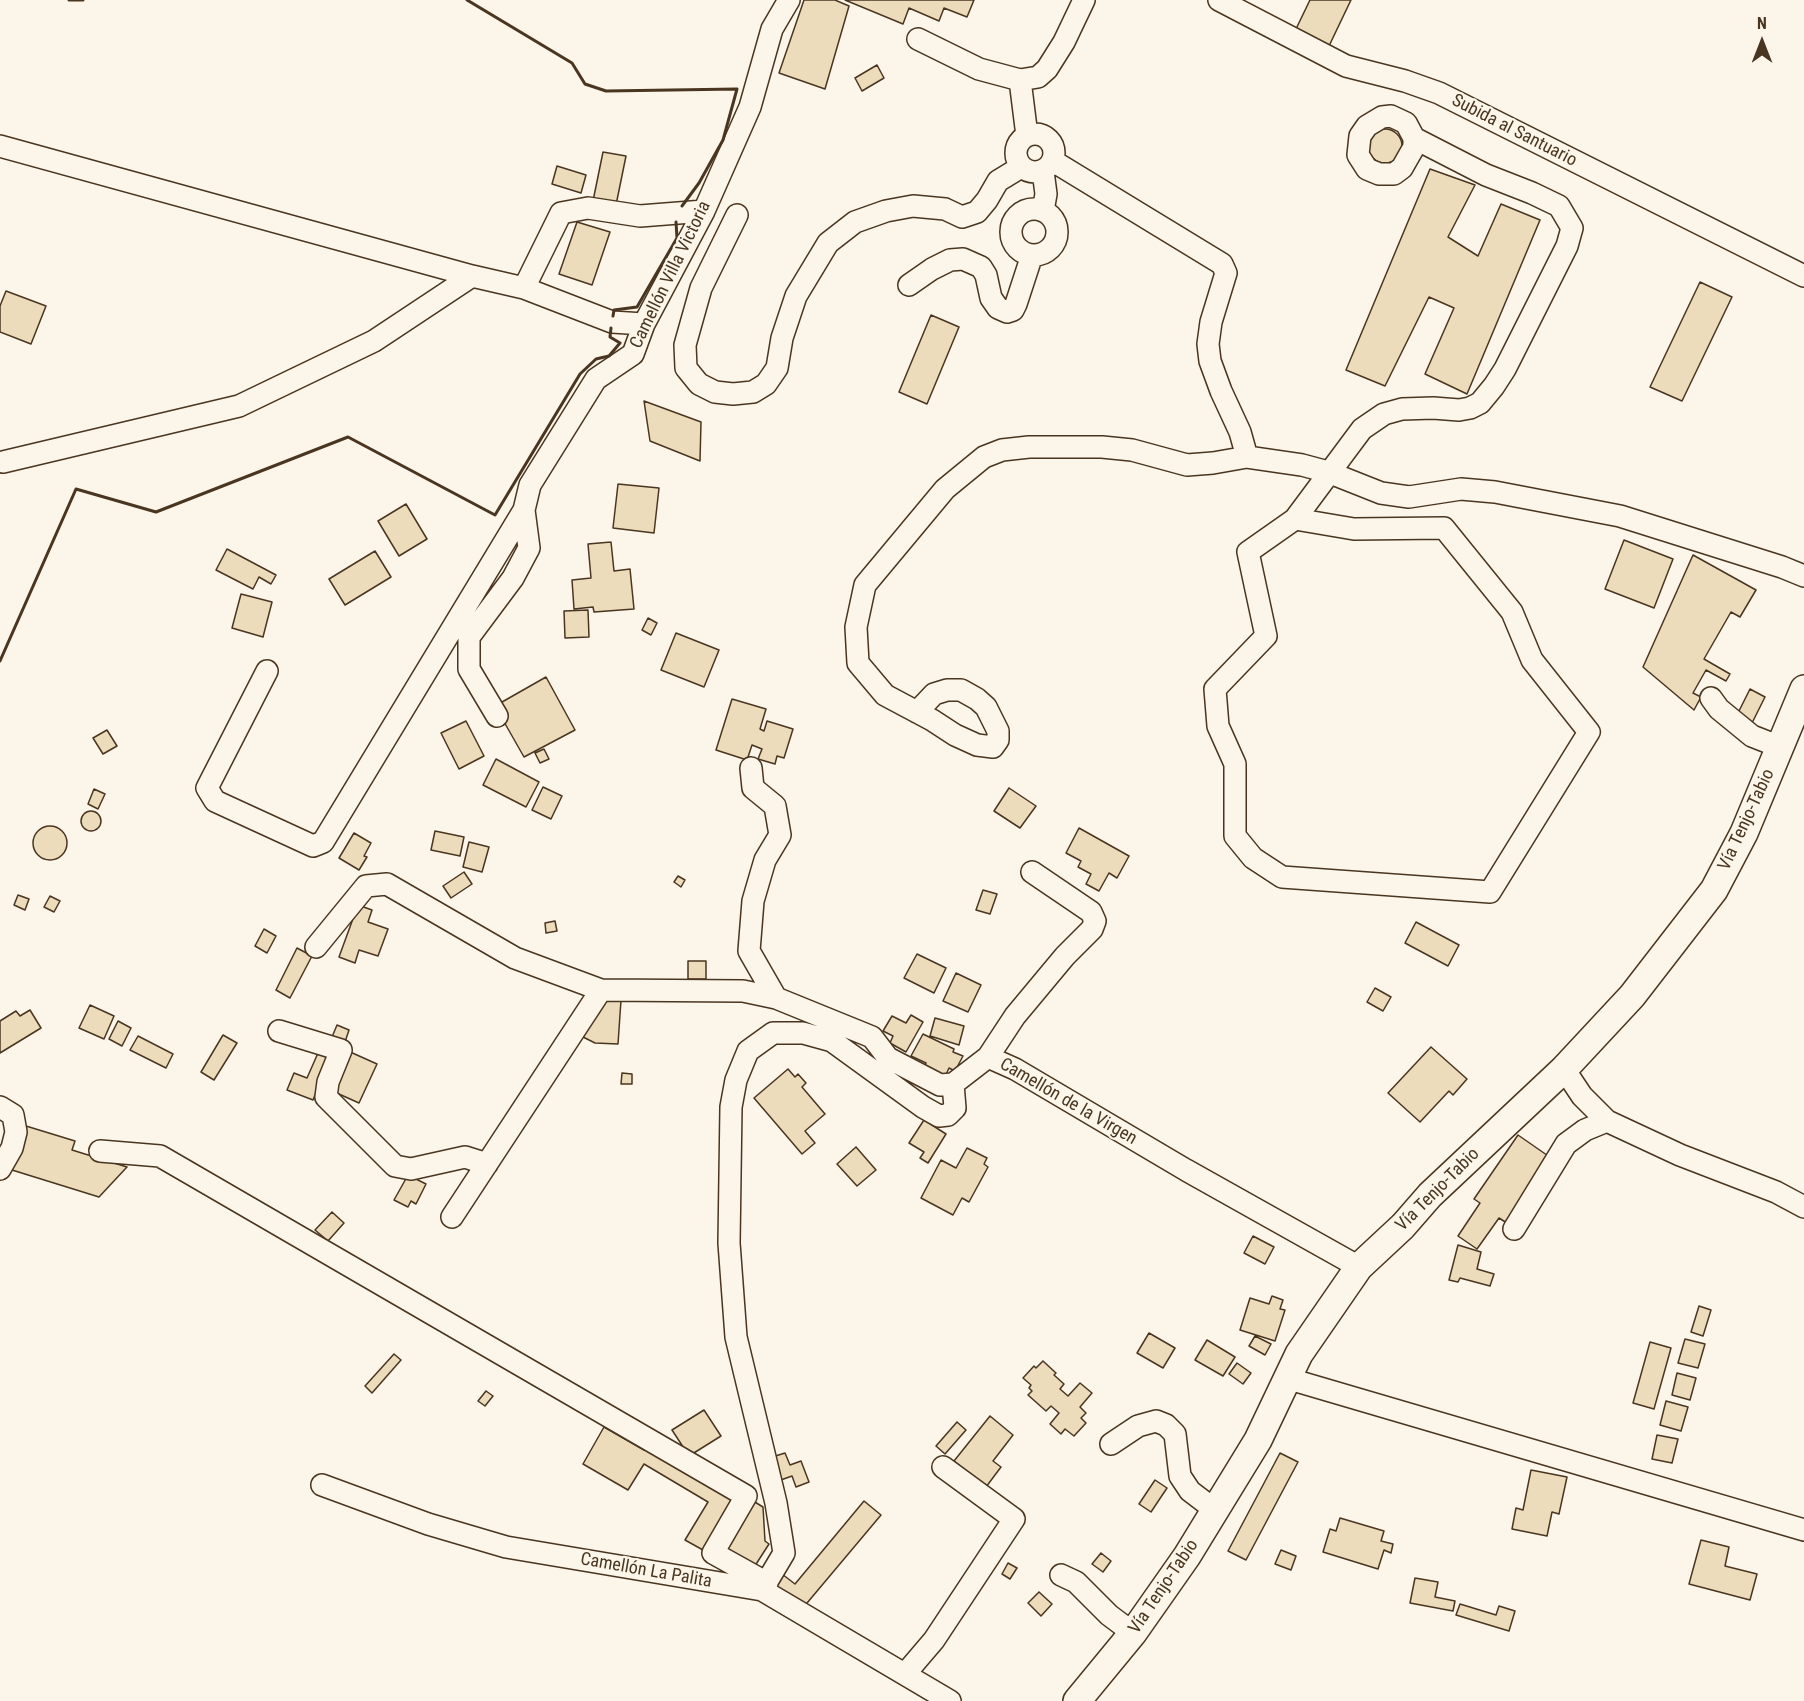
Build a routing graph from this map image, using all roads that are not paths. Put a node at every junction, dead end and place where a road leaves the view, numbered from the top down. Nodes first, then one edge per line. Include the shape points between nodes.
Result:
1 (789, 0) edge
2 (1084, 0) edge
3 (1219, 0) edge
4 (918, 39) dead end
5 (1020, 80) junction
6 (1027, 136) junction
7 (1414, 138) dead end
8 (0, 146) edge
9 (1048, 166) junction
10 (1021, 167) junction
11 (704, 211) junction
12 (1043, 211) junction
13 (737, 215) dead end
14 (1032, 255) junction
15 (472, 276) junction
16 (1804, 276) edge
17 (909, 285) dead end
18 (524, 288) junction
19 (644, 324) junction
20 (1246, 457) junction
21 (3, 462) dead end
22 (1328, 472) junction
23 (524, 510) junction
24 (1295, 519) junction
25 (1804, 576) edge
26 (267, 671) dead end
27 (1804, 689) edge
28 (1711, 698) dead end
29 (917, 712) dead end
30 (497, 716) dead end
31 (1780, 747) junction
32 (751, 768) dead end
33 (1032, 872) dead end
34 (316, 947) dead end
35 (601, 990) junction
36 (776, 998) junction
37 (279, 1031) dead end
38 (988, 1057) junction
39 (1564, 1069) junction
40 (953, 1084) junction
41 (0, 1107) edge
42 (1607, 1121) junction
43 (100, 1151) dead end
44 (487, 1164) junction
45 (0, 1169) edge
46 (1804, 1207) edge
47 (452, 1217) dead end
48 (1514, 1229) dead end
49 (1359, 1267) junction
50 (1286, 1378) junction
51 (1111, 1444) dead end
52 (943, 1467) dead end
53 (322, 1485) dead end
54 (1215, 1510) junction
55 (1804, 1530) edge
56 (1061, 1575) dead end
57 (764, 1587) junction
58 (1133, 1633) junction
59 (905, 1674) junction
60 (950, 1701) edge
61 (1077, 1701) edge

1 - 11 street, Camellón Villa Victoria via 772,29 750,106
2 - 5 street via 1047,69 1038,77
3 - 16 street, Subida al Santuario via 1347,66 1439,93
4 - 5 street via 980,69
5 - 6 street
6 - 9 street via 1042,135 1048,140 1054,153
6 - 10 street via 1017,146
7 - 22 street via 1486,176 1559,207 1572,228 1559,265 1505,369 1480,403 1459,410 1402,409 1384,414 1362,429
8 - 15 street
9 - 10 street via 1035,173
9 - 12 street
9 - 20 street via 1222,264 1226,273 1211,322 1210,361 1240,432
10 - 13 street via 998,181 977,213 962,217 945,209 914,206 886,211 855,222 828,243 796,296 777,368 766,384 753,392 733,394 715,392 699,384 686,368 685,345 701,288
11 - 18 street via 640,216 588,208 561,213
11 - 19 street, Camellón Villa Victoria
12 - 14 street via 1055,222 1056,237 1047,251
12 - 14 street via 1027,209 1011,226 1012,242
14 - 17 street via 1016,304 1007,312 991,298 981,267 963,259 950,260
15 - 18 street
15 - 21 street via 374,341 239,406
18 - 19 street via 612,322
19 - 23 street, Camellón Villa Victoria via 633,354 596,379 530,485
20 - 22 street
20 - 29 street via 1187,465 1132,450 1080,446 1002,450 984,457 945,489 865,585 856,627 858,663 885,695
22 - 24 street
22 - 25 street via 1381,493 1409,497 1461,489 1495,492 1620,516
23 - 26 street via 323,842 313,846 215,801 207,788
23 - 30 street, Camellón Villa Victoria via 529,548 513,578 469,637 469,669
24 - 24 street via 1248,552 1266,636 1215,689 1218,726 1235,764 1235,836 1253,858 1282,877 1491,892 1589,732 1532,660 1512,612 1444,528 1354,529
27 - 31 main road, Vía Tenjo-Tabio
28 - 31 street via 1752,736
31 - 39 main road, Vía Tenjo-Tabio via 1744,833 1714,890 1632,996
32 - 36 street via 753,788 776,806 780,835 765,860 753,901 749,951
33 - 38 street via 1091,912 1095,921 1015,1016
34 - 35 street via 366,886 387,884 515,958
35 - 36 street via 743,992
35 - 44 street
36 - 40 street via 872,1037 888,1058 940,1085
37 - 44 street via 341,1050 326,1097 395,1166 411,1169 465,1157
38 - 40 street, Camellón de la Virgen
38 - 49 street, Camellón de la Virgen
39 - 42 street via 1582,1096
39 - 49 main road, Vía Tenjo-Tabio via 1430,1194
40 - 57 street via 955,1108 939,1116 832,1041 803,1033 773,1033 748,1051 736,1080 731,1107 729,1243 736,1337 776,1503 784,1554
41 - 45 street via 13,1115 16,1132
42 - 46 street
42 - 48 street via 1566,1144
43 - 57 street via 160,1156 746,1496 713,1553
44 - 47 street
49 - 50 main road, Vía Tenjo-Tabio
50 - 54 main road, Vía Tenjo-Tabio via 1258,1440
50 - 55 street
51 - 54 street via 1138,1426 1155,1421 1166,1425 1175,1434 1180,1476 1190,1491
52 - 59 street via 1014,1519 934,1640
53 - 57 street, Camellón La Palita via 506,1548
54 - 58 main road, Vía Tenjo-Tabio
56 - 58 street via 1076,1582
57 - 59 street, Camellón La Palita
58 - 61 main road, Vía Tenjo-Tabio
59 - 60 street, Camellón La Palita

